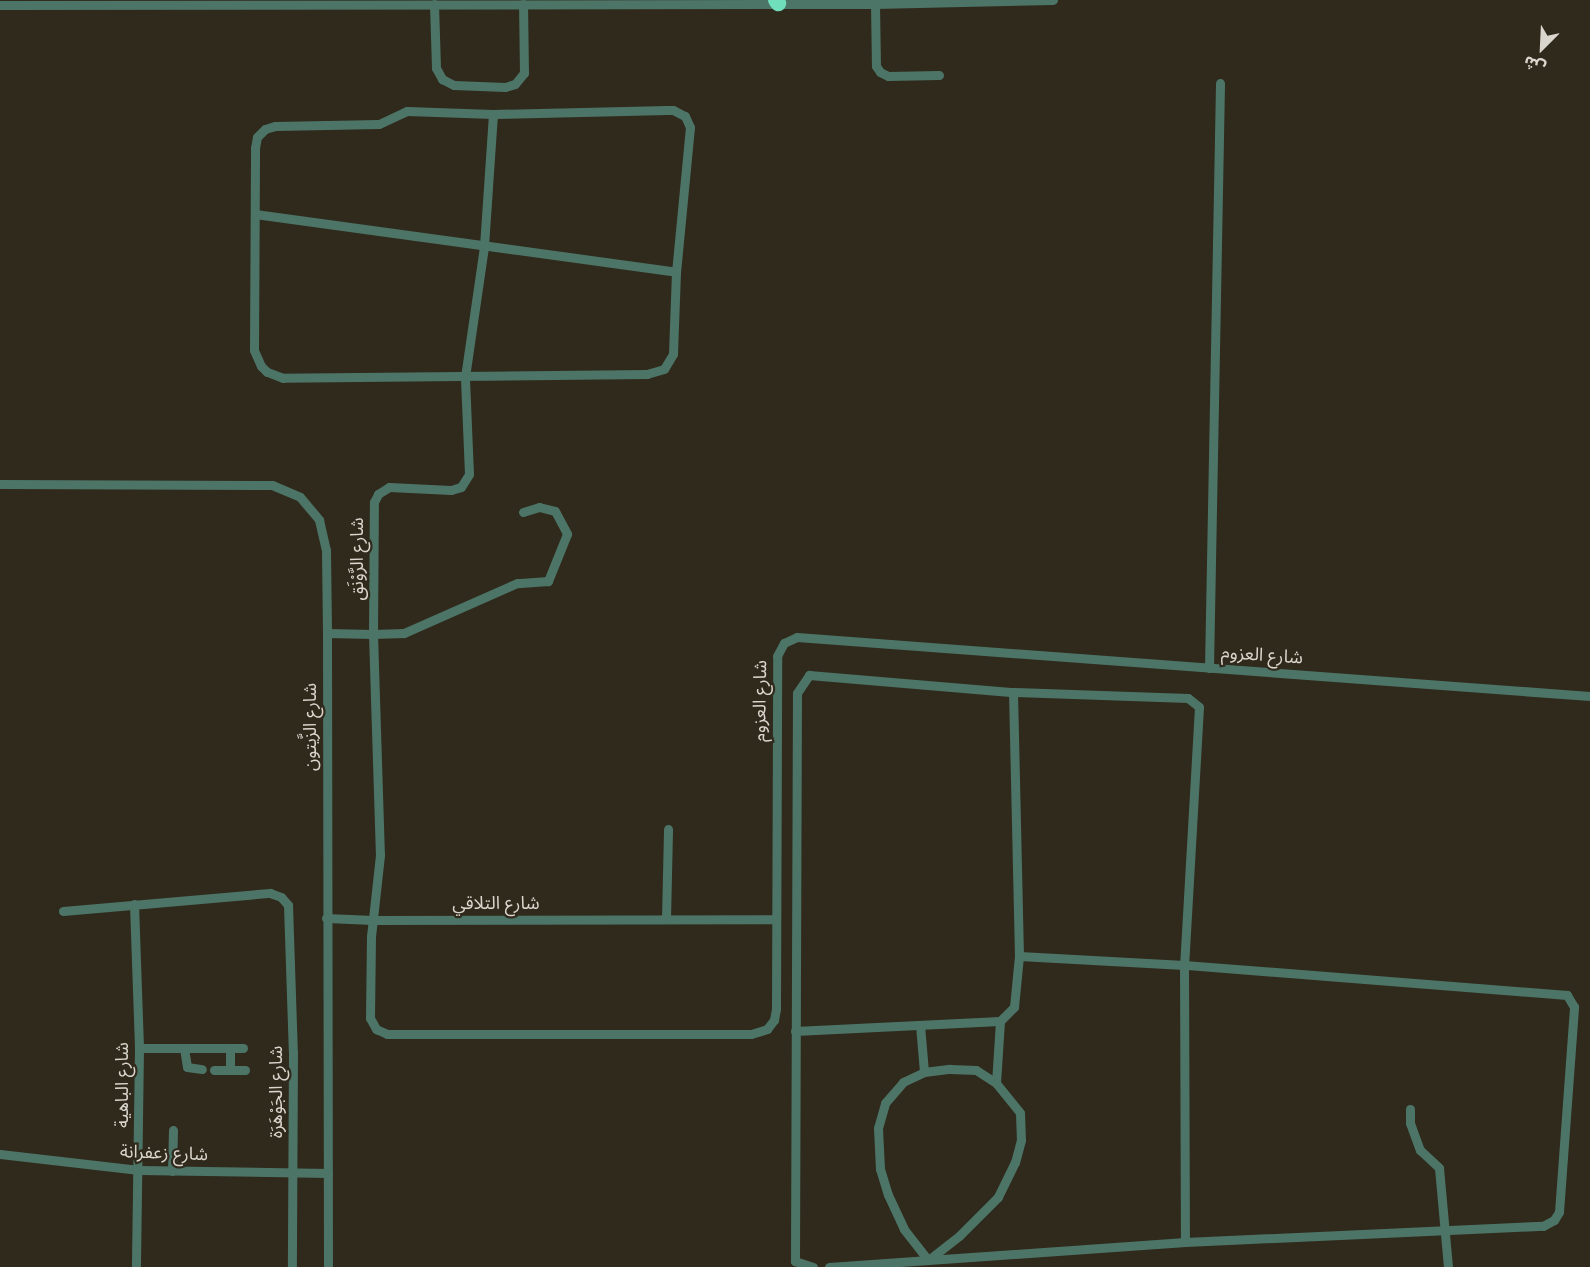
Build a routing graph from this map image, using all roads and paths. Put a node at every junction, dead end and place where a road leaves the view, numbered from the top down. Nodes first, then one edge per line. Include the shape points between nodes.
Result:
1 (1053, 0) edge
2 (777, 2) edge
3 (435, 4) junction
4 (523, 4) junction
5 (875, 4) junction
6 (0, 5) edge
7 (939, 75) dead end
8 (1220, 83) dead end
9 (493, 114) junction
10 (255, 214) junction
11 (484, 246) junction
12 (676, 272) junction
13 (465, 377) junction
14 (0, 484) edge
15 (523, 512) dead end
16 (327, 633) junction
17 (373, 634) junction
18 (1209, 668) junction
19 (1013, 692) junction
20 (1590, 696) edge
21 (668, 830) dead end
22 (134, 904) junction
23 (63, 911) dead end
24 (326, 918) junction
25 (666, 919) junction
26 (775, 919) junction
27 (373, 920) junction
28 (1019, 956) junction
29 (1184, 966) junction
30 (1000, 1021) junction
31 (920, 1025) junction
32 (795, 1031) junction
33 (139, 1048) junction
34 (184, 1048) junction
35 (230, 1048) junction
36 (243, 1048) dead end
37 (202, 1069) dead end
38 (214, 1070) dead end
39 (230, 1070) junction
40 (245, 1070) dead end
41 (924, 1072) junction
42 (996, 1083) junction
43 (1410, 1109) dead end
44 (173, 1130) dead end
45 (0, 1154) edge
46 (139, 1170) junction
47 (172, 1171) junction
48 (292, 1173) junction
49 (328, 1173) junction
50 (1442, 1231) junction
51 (1185, 1242) junction
52 (928, 1260) junction
53 (136, 1267) edge
54 (292, 1267) edge
55 (328, 1267) edge
56 (813, 1267) edge
57 (829, 1267) edge
58 (1448, 1267) edge

1 - 5 street
2 - 4 street
2 - 5 street
3 - 4 street
3 - 4 street via 435,68 442,80 454,85 505,87 515,84 524,73
3 - 6 street
5 - 7 street via 876,66 880,72 888,76
8 - 18 street
9 - 10 street via 404,111 379,124 265,129 255,142
9 - 11 street
9 - 12 street via 673,110 685,116 690,134
10 - 11 street
10 - 13 street via 254,350 267,372 283,378
11 - 12 street
11 - 13 street
12 - 13 street via 673,354 659,372
13 - 17 street, شارع الرَّوْنَق via 469,468 464,483 451,490 389,487 375,498
14 - 16 street, شارع الزَّيتون via 257,484 286,489 310,508 324,535
15 - 17 street via 539,507 555,511 567,534 548,581 517,583 404,633
16 - 17 street
16 - 24 street, شارع الزَّيتون
17 - 27 street, شارع العزوم via 380,855
18 - 20 street, شارع العزوم
18 - 26 street, شارع العزوم via 790,639 777,656
19 - 28 street
19 - 29 street via 1188,698 1199,706
19 - 32 street via 809,675 796,693
21 - 25 street
22 - 23 street
22 - 33 street, شارع الباهية
22 - 48 street, شارع الجَوْهَرَة via 270,893 285,900 291,917
24 - 27 street, شارع التلاقي
24 - 49 street, شارع الزَّيتون
25 - 26 street, شارع التلاقي
25 - 27 street, شارع التلاقي
26 - 27 street, شارع العزوم via 776,1014 767,1029 751,1034 387,1034 376,1029 370,1018
28 - 29 street
28 - 30 street via 1014,1007
29 - 50 street via 1567,995 1574,1007 1559,1212 1544,1226
29 - 51 street
30 - 31 street
30 - 42 street
31 - 32 street
31 - 41 street
32 - 56 street via 795,1261
33 - 34 street
33 - 46 street, شارع الباهية
34 - 35 street
34 - 37 street via 187,1067
35 - 36 street
35 - 39 street
38 - 39 street
39 - 40 street
41 - 42 street via 976,1070
41 - 52 street via 903,1082 885,1103 878,1128 880,1169 888,1194 904,1229
42 - 52 street via 1020,1113 1021,1140 1015,1162 998,1197
43 - 50 street via 1410,1123 1420,1150 1438,1168
44 - 47 street
45 - 46 street, شارع زعفرانة
46 - 47 street, شارع زعفرانة
46 - 53 street, شارع الباهية
47 - 48 street, شارع زعفرانة
48 - 49 street, شارع زعفرانة
48 - 54 street, شارع الجَوْهَرَة
49 - 55 street, شارع الزَّيتون
50 - 51 street
50 - 58 street
51 - 52 street
52 - 57 street

